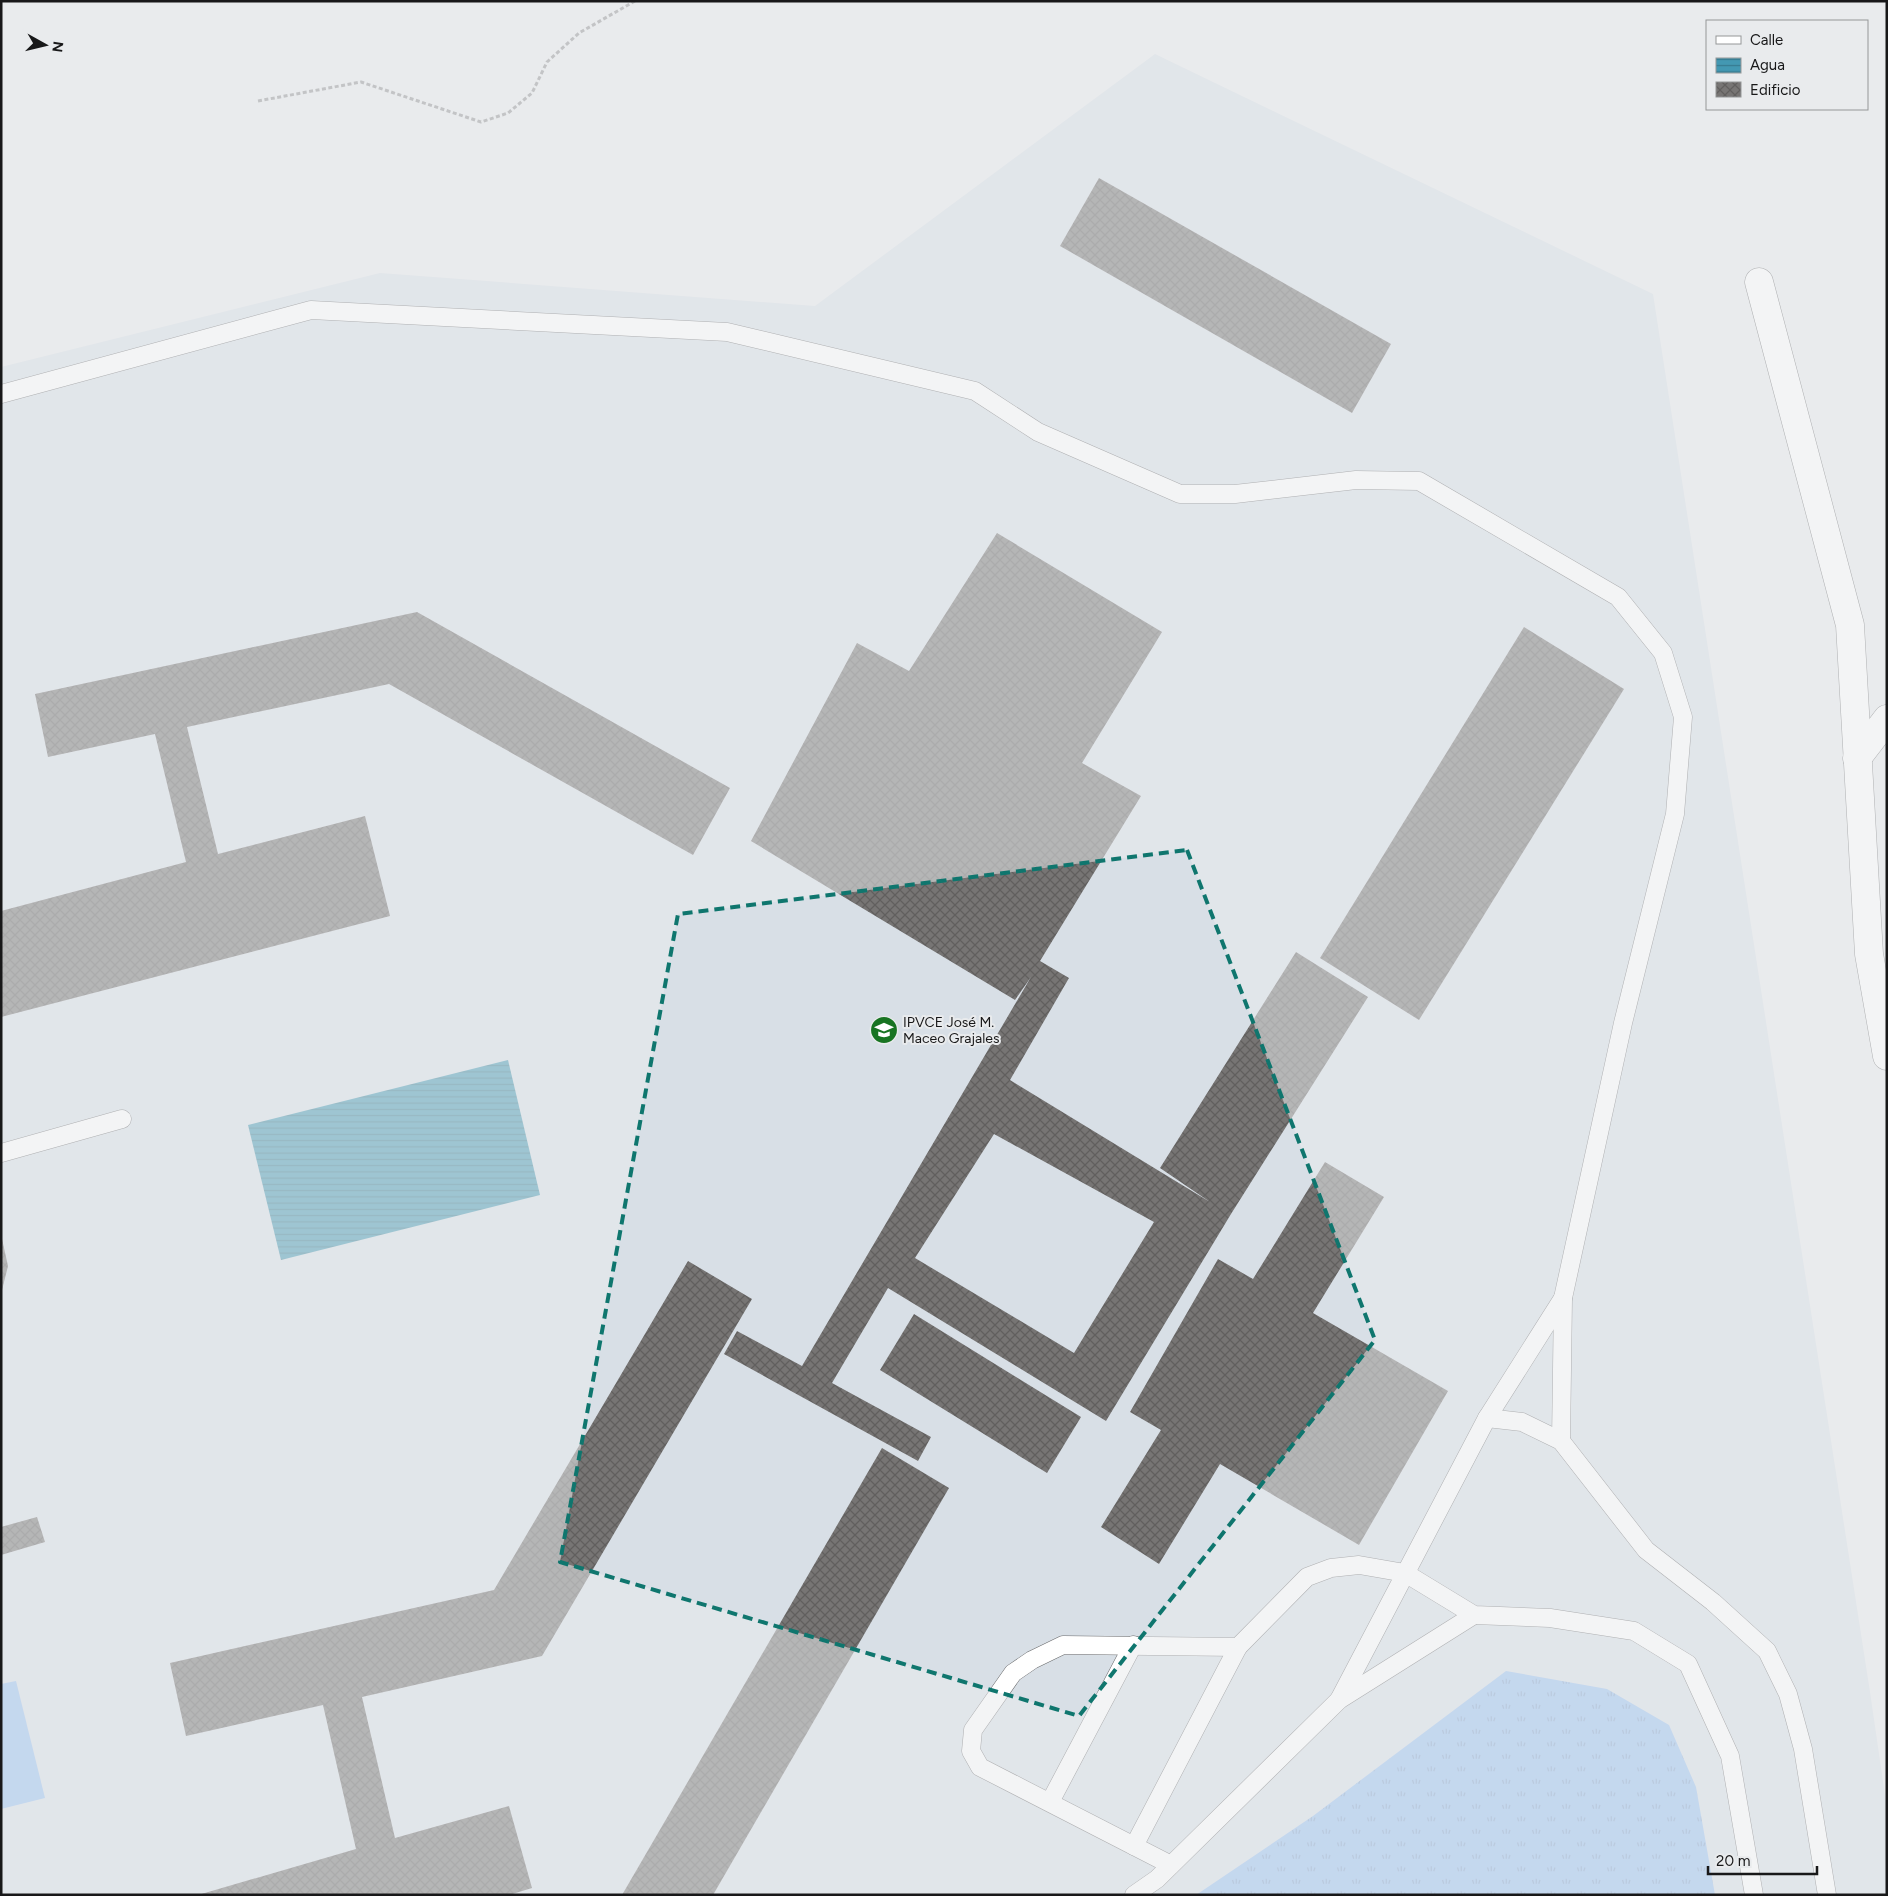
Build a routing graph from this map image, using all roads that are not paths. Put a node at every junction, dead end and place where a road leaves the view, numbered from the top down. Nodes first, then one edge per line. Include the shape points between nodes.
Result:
1 (1759, 282) dead end
2 (1, 394) edge
3 (1887, 719) edge
4 (1857, 758) junction
5 (1887, 1056) edge
6 (122, 1119) dead end
7 (1, 1153) edge
8 (1563, 1298) junction
9 (1487, 1418) junction
10 (1561, 1441) junction
11 (1406, 1573) junction
12 (1474, 1615) junction
13 (1133, 1645) junction
14 (1238, 1647) junction
15 (1339, 1700) junction
16 (1050, 1802) junction
17 (1134, 1846) junction
18 (1171, 1865) junction
19 (1134, 1895) edge
20 (1754, 1895) edge
21 (1827, 1895) edge

1 - 4 street via 1850,625
2 - 8 lane via 311,310 727,332 975,391 1038,432 1180,494 1235,494 1356,480 1419,481 1427,485 1618,597 1663,653 1683,717 1675,814 1623,1023
3 - 4 street
4 - 5 street via 1868,954
6 - 7 lane
8 - 9 lane
8 - 10 lane
9 - 10 lane via 1522,1422
9 - 11 lane
10 - 21 lane via 1646,1550 1713,1602 1767,1651 1788,1694 1803,1748
11 - 12 lane
11 - 14 lane via 1359,1565 1331,1568 1307,1577
11 - 15 lane
12 - 15 lane
12 - 20 lane via 1550,1618 1634,1632 1688,1664 1730,1756
13 - 14 lane
13 - 16 lane
13 - 16 lane via 1063,1644 1040,1656 1013,1673 973,1730 971,1751 980,1767
14 - 17 lane
15 - 18 lane
16 - 17 lane
17 - 18 lane
18 - 19 lane

